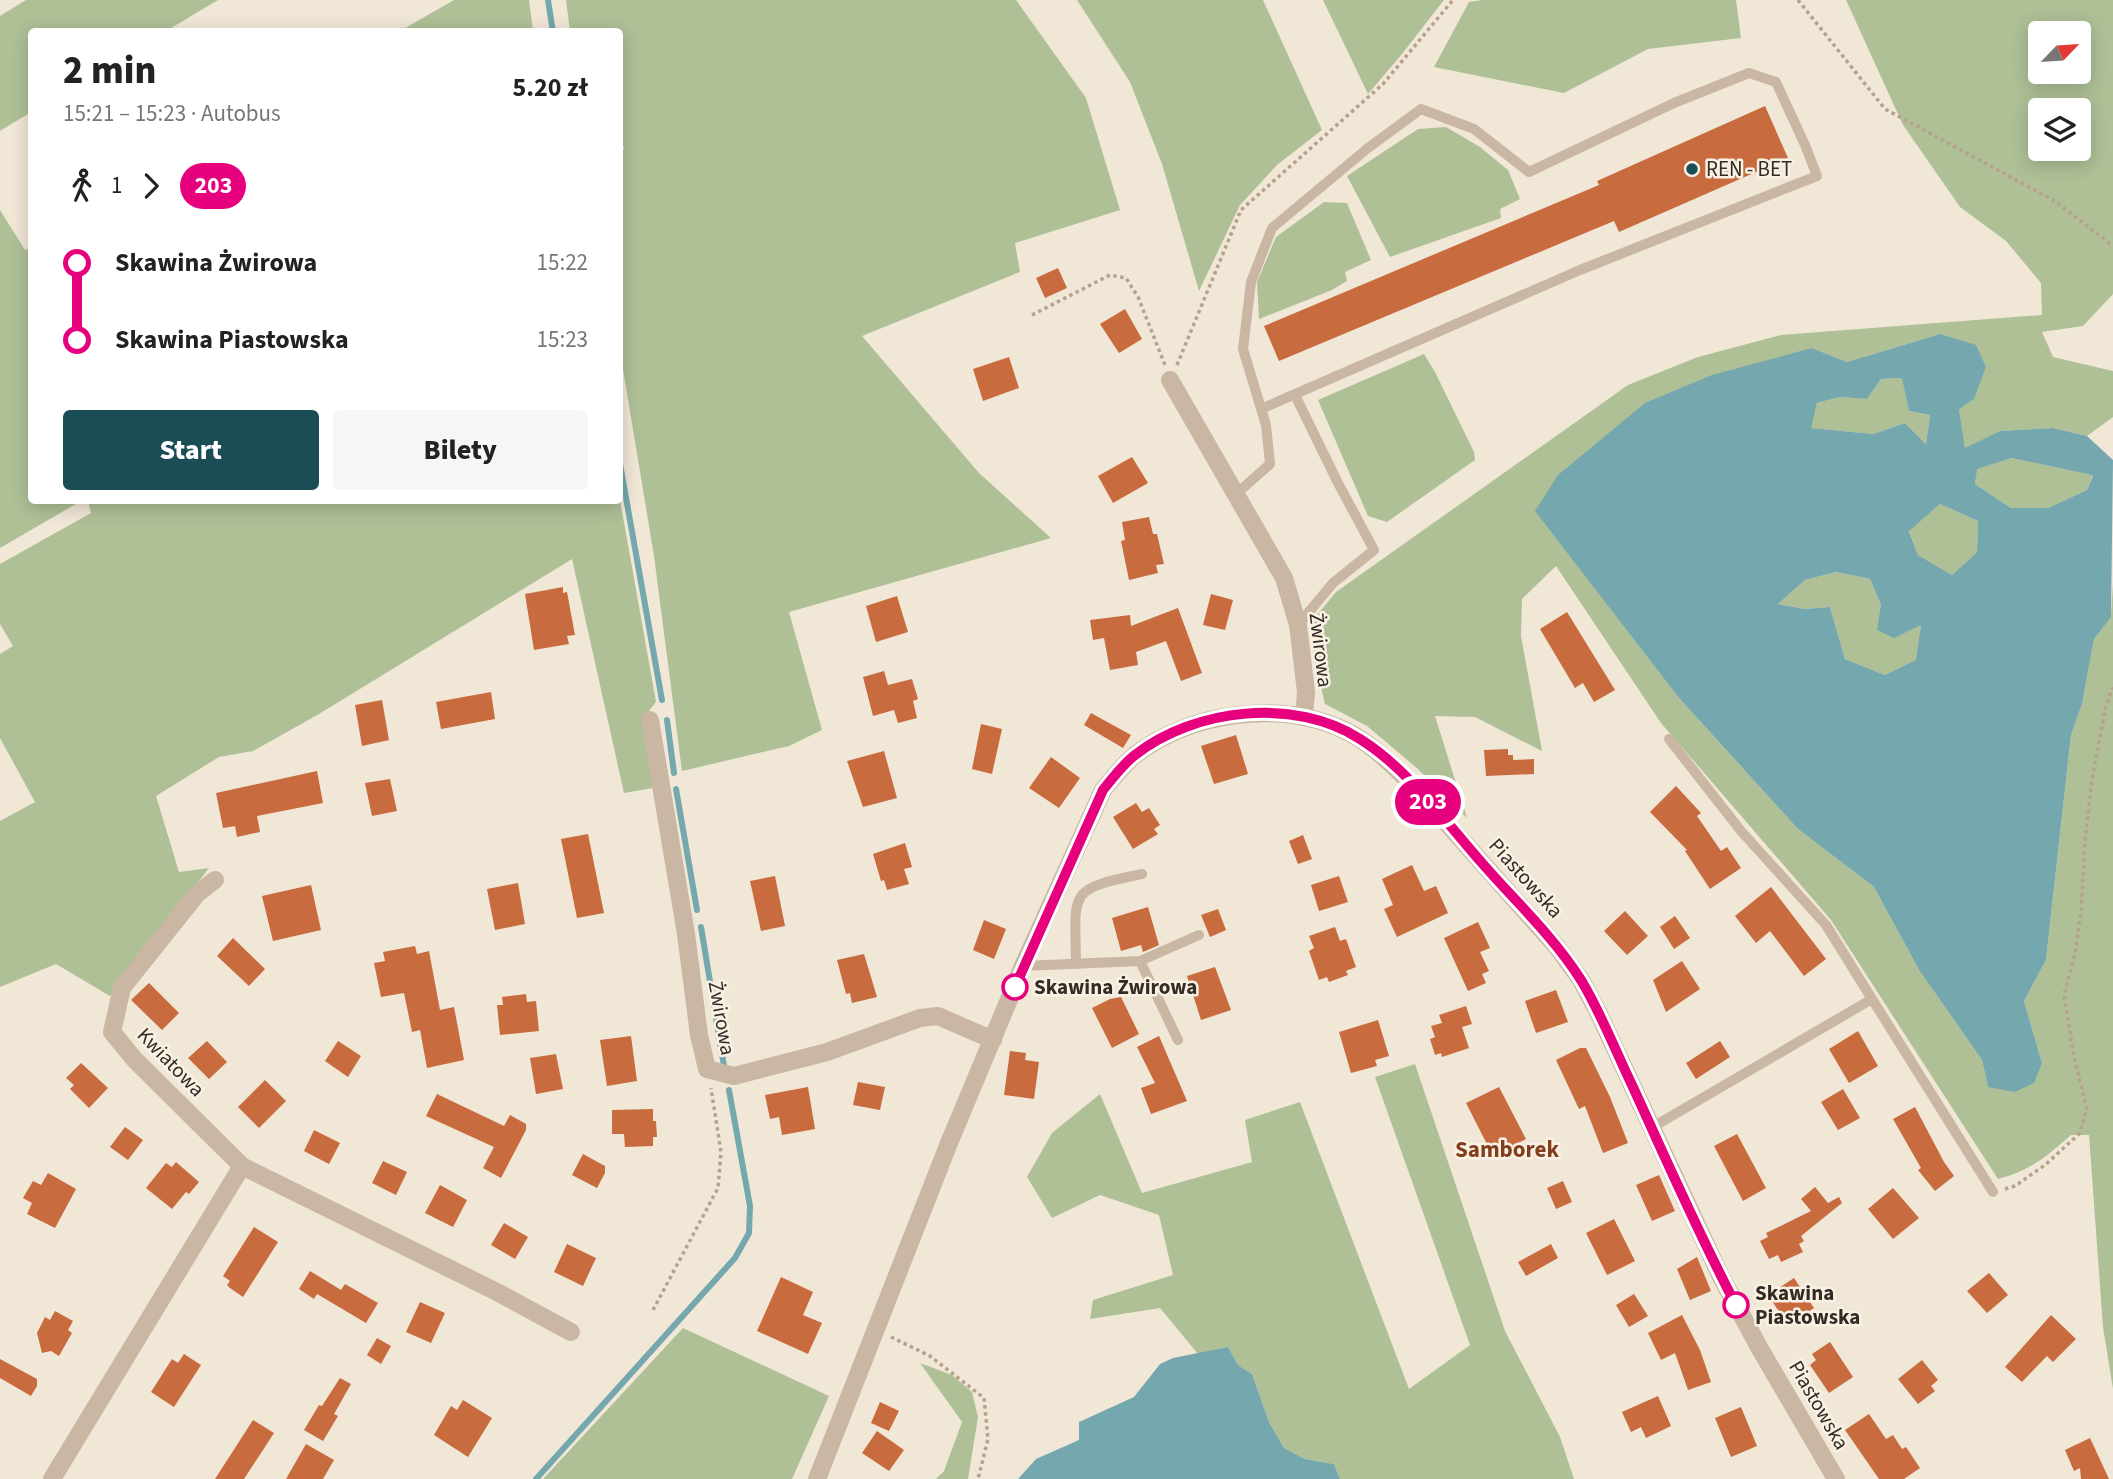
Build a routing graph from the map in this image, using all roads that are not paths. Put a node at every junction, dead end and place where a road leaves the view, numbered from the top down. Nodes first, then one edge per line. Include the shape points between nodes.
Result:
1 (1170, 380) road end
2 (1295, 395) junction
3 (1261, 409) junction
4 (1234, 495) junction
5 (1298, 625) junction
6 (1304, 716) junction
7 (650, 720) dead end
8 (1668, 739) dead end
9 (1142, 874) dead end
10 (215, 880) dead end
11 (1199, 935) dead end
12 (1140, 961) junction
13 (1076, 963) junction
14 (1023, 966) junction
15 (1872, 999) junction
16 (993, 1040) junction
17 (1178, 1040) dead end
18 (1651, 1128) junction
19 (242, 1166) junction
20 (1993, 1192) road end
21 (571, 1332) dead end
22 (52, 1479) edge
23 (817, 1479) edge
24 (1836, 1479) edge

1 - 4 street, Żwirowa
2 - 3 lane
2 - 3 lane via 1580,270 1816,176 1776,82 1749,73 1529,172 1475,129 1420,109 1272,228 1251,282 1243,349
2 - 5 lane via 1374,550 1333,583
3 - 4 lane via 1270,464
4 - 5 street, Żwirowa via 1284,578
5 - 6 street, Żwirowa via 1306,692
6 - 14 street, Żwirowa via 1223,717 1178,731 1135,755 1103,790
6 - 18 street, Piastowska via 1345,730 1387,760 1557,947 1599,1014
7 - 16 street, Żwirowa via 707,1069 734,1076 938,1016
8 - 15 lane via 1741,831 1826,925
9 - 13 lane via 1097,884 1080,896 1075,906
10 - 19 street, Kwiatowa via 197,894 122,988 111,1032
11 - 12 lane
12 - 13 lane
12 - 17 lane
13 - 14 lane
14 - 16 street, Żwirowa
15 - 18 lane
15 - 20 lane
16 - 23 street, Żwirowa
18 - 24 street, Piastowska via 1721,1277
19 - 21 street, Kwiatowa
19 - 22 street

